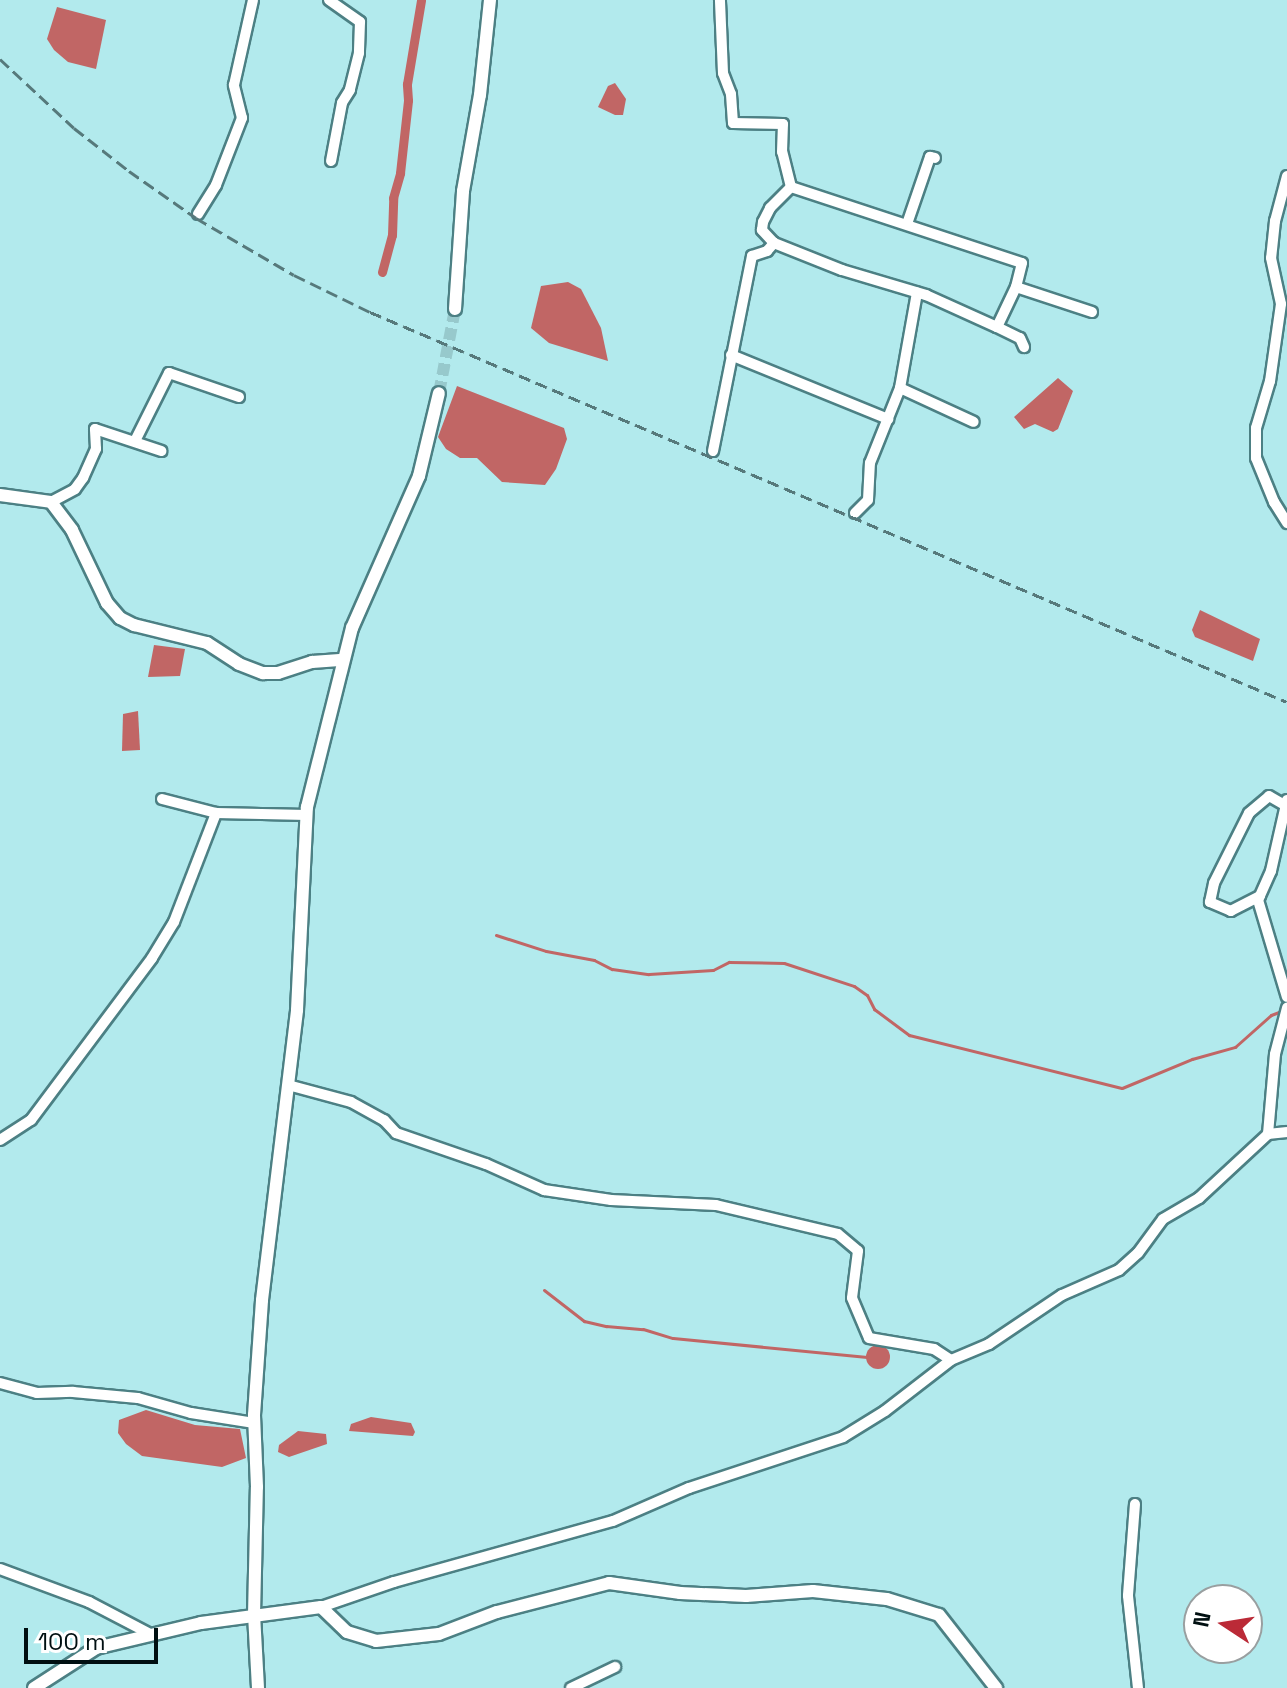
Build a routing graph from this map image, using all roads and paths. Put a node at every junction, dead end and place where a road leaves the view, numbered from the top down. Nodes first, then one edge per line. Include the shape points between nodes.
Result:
1 (253, 0) edge
2 (329, 0) edge
3 (490, 0) edge
4 (720, 0) edge
5 (935, 158) dead end
6 (331, 161) dead end
7 (1287, 176) edge
8 (791, 187) junction
9 (198, 214) dead end
10 (907, 224) junction
11 (774, 243) junction
12 (1016, 287) junction
13 (917, 293) junction
14 (455, 309) tunnel mouth
15 (1092, 312) dead end
16 (997, 327) junction
17 (1024, 347) dead end
18 (731, 355) junction
19 (900, 388) junction
20 (439, 393) tunnel mouth
21 (239, 397) dead end
22 (888, 419) junction
23 (974, 422) dead end
24 (135, 441) junction
25 (161, 451) dead end
26 (713, 451) dead end
27 (0, 495) edge
28 (51, 502) junction
29 (855, 513) dead end
30 (1287, 523) edge
31 (343, 660) junction
32 (162, 799) dead end
33 (1286, 803) edge
34 (216, 813) junction
35 (307, 815) junction
36 (1260, 896) junction
37 (1286, 991) edge
38 (1286, 1011) edge
39 (288, 1085) junction
40 (1287, 1132) edge
41 (1268, 1134) junction
42 (0, 1140) edge
43 (951, 1360) junction
44 (0, 1383) edge
45 (254, 1423) junction
46 (1135, 1504) dead end
47 (0, 1569) edge
48 (321, 1607) junction
49 (254, 1615) junction
50 (152, 1635) junction
51 (615, 1667) dead end
52 (34, 1688) edge
53 (258, 1688) edge
54 (571, 1688) edge
55 (996, 1688) edge
56 (1138, 1688) edge

1 - 9 street via 234,85 242,118 216,185
2 - 6 street via 360,22 359,53
3 - 14 street via 463,191
4 - 8 street via 723,73 733,123 783,124 782,152
5 - 10 street via 930,157
7 - 30 street via 1271,258 1281,304 1270,381 1256,428 1256,458
8 - 10 street
8 - 11 street via 763,222 762,230
10 - 12 street via 1022,263
11 - 13 street
11 - 18 street via 752,256
12 - 15 street
12 - 16 street
13 - 16 street
13 - 19 street
16 - 17 street via 1020,338
18 - 22 street
18 - 26 street
19 - 22 street
19 - 23 street
20 - 31 street via 419,476
21 - 24 street via 169,373
22 - 29 street via 870,463 868,500
24 - 25 street
24 - 28 street via 95,429 96,449 83,478
27 - 28 street
28 - 31 street via 120,618 207,643 263,673
31 - 35 street
32 - 34 street
33 - 36 street
33 - 36 street via 1269,796 1249,813 1210,902 1231,911
34 - 35 street
34 - 42 street via 174,922 152,958 39,1111
35 - 39 street
36 - 37 street via 1272,955
38 - 41 street via 1275,1054
39 - 43 street via 351,1102 396,1133 544,1190 611,1200 703,1204 847,1239 858,1251 852,1298 869,1338 934,1349
39 - 45 street via 262,1300
40 - 41 street
41 - 43 street via 1199,1198 1163,1219 1119,1270 1062,1295 989,1344
43 - 48 street via 843,1437 689,1488 613,1521
44 - 45 street via 37,1393 138,1398
45 - 49 street
46 - 56 street via 1128,1596
47 - 50 street via 89,1602
48 - 49 street
48 - 55 street via 347,1632 376,1641 439,1634 497,1612 609,1583 680,1593 813,1591 887,1599 939,1615
49 - 50 street
49 - 53 street
50 - 52 street via 96,1648
51 - 54 street

